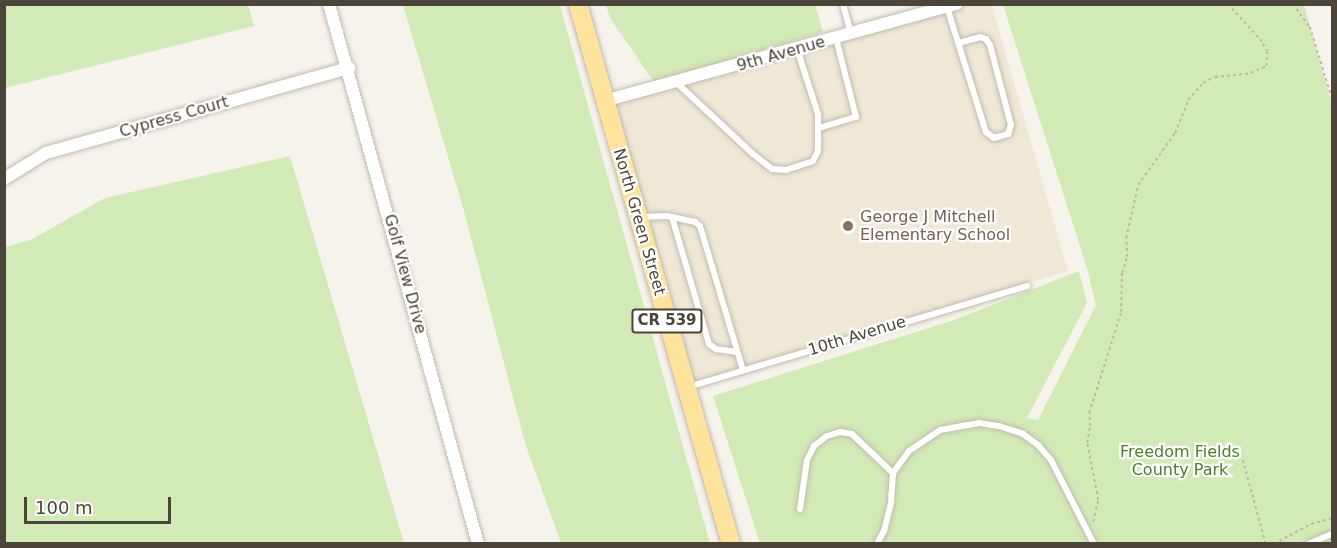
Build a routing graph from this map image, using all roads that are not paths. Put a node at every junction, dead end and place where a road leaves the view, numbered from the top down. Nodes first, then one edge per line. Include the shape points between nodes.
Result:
1 (329, 4) edge
2 (578, 4) edge
3 (843, 4) edge
4 (946, 6) edge
5 (851, 34) junction
6 (836, 38) junction
7 (959, 43) junction
8 (797, 49) junction
9 (349, 68) junction
10 (677, 83) junction
11 (604, 101) junction
12 (819, 128) junction
13 (4, 179) edge
14 (637, 217) junction
15 (672, 217) junction
16 (1027, 286) dead end
17 (738, 352) junction
18 (743, 370) junction
19 (686, 387) junction
20 (893, 474) junction
21 (800, 509) dead end
22 (1332, 534) edge
23 (478, 543) edge
24 (731, 543) edge
25 (877, 543) edge
26 (1094, 543) edge
27 (1308, 543) edge

1 - 9 street, Golf View Drive
2 - 11 main road, North Green Street / CR 539
3 - 5 lane
4 - 5 street, 9th Avenue
4 - 7 lane
5 - 6 street, 9th Avenue
6 - 8 street, 9th Avenue
6 - 12 lane via 856,117
7 - 7 lane via 986,132 994,138 1008,134 1011,125 990,45 980,38
8 - 10 street, 9th Avenue
8 - 12 lane
9 - 13 street, Cypress Court via 46,153
9 - 23 street, Golf View Drive
10 - 11 street, 9th Avenue
10 - 12 lane via 719,125 772,168 786,170 813,161 818,151
11 - 14 main road, North Green Street / CR 539
14 - 15 lane
14 - 19 main road, North Green Street / CR 539
15 - 17 lane via 695,222 702,231
15 - 17 lane via 709,344
16 - 18 lane, 10th Avenue
17 - 18 lane
18 - 19 lane, 10th Avenue
19 - 24 main road, North Green Street / CR 539
20 - 21 lane via 852,434 827,436 814,446 807,460
20 - 25 lane via 891,502
20 - 26 lane via 909,452 940,430 979,423 1023,434 1051,460
22 - 27 lane

